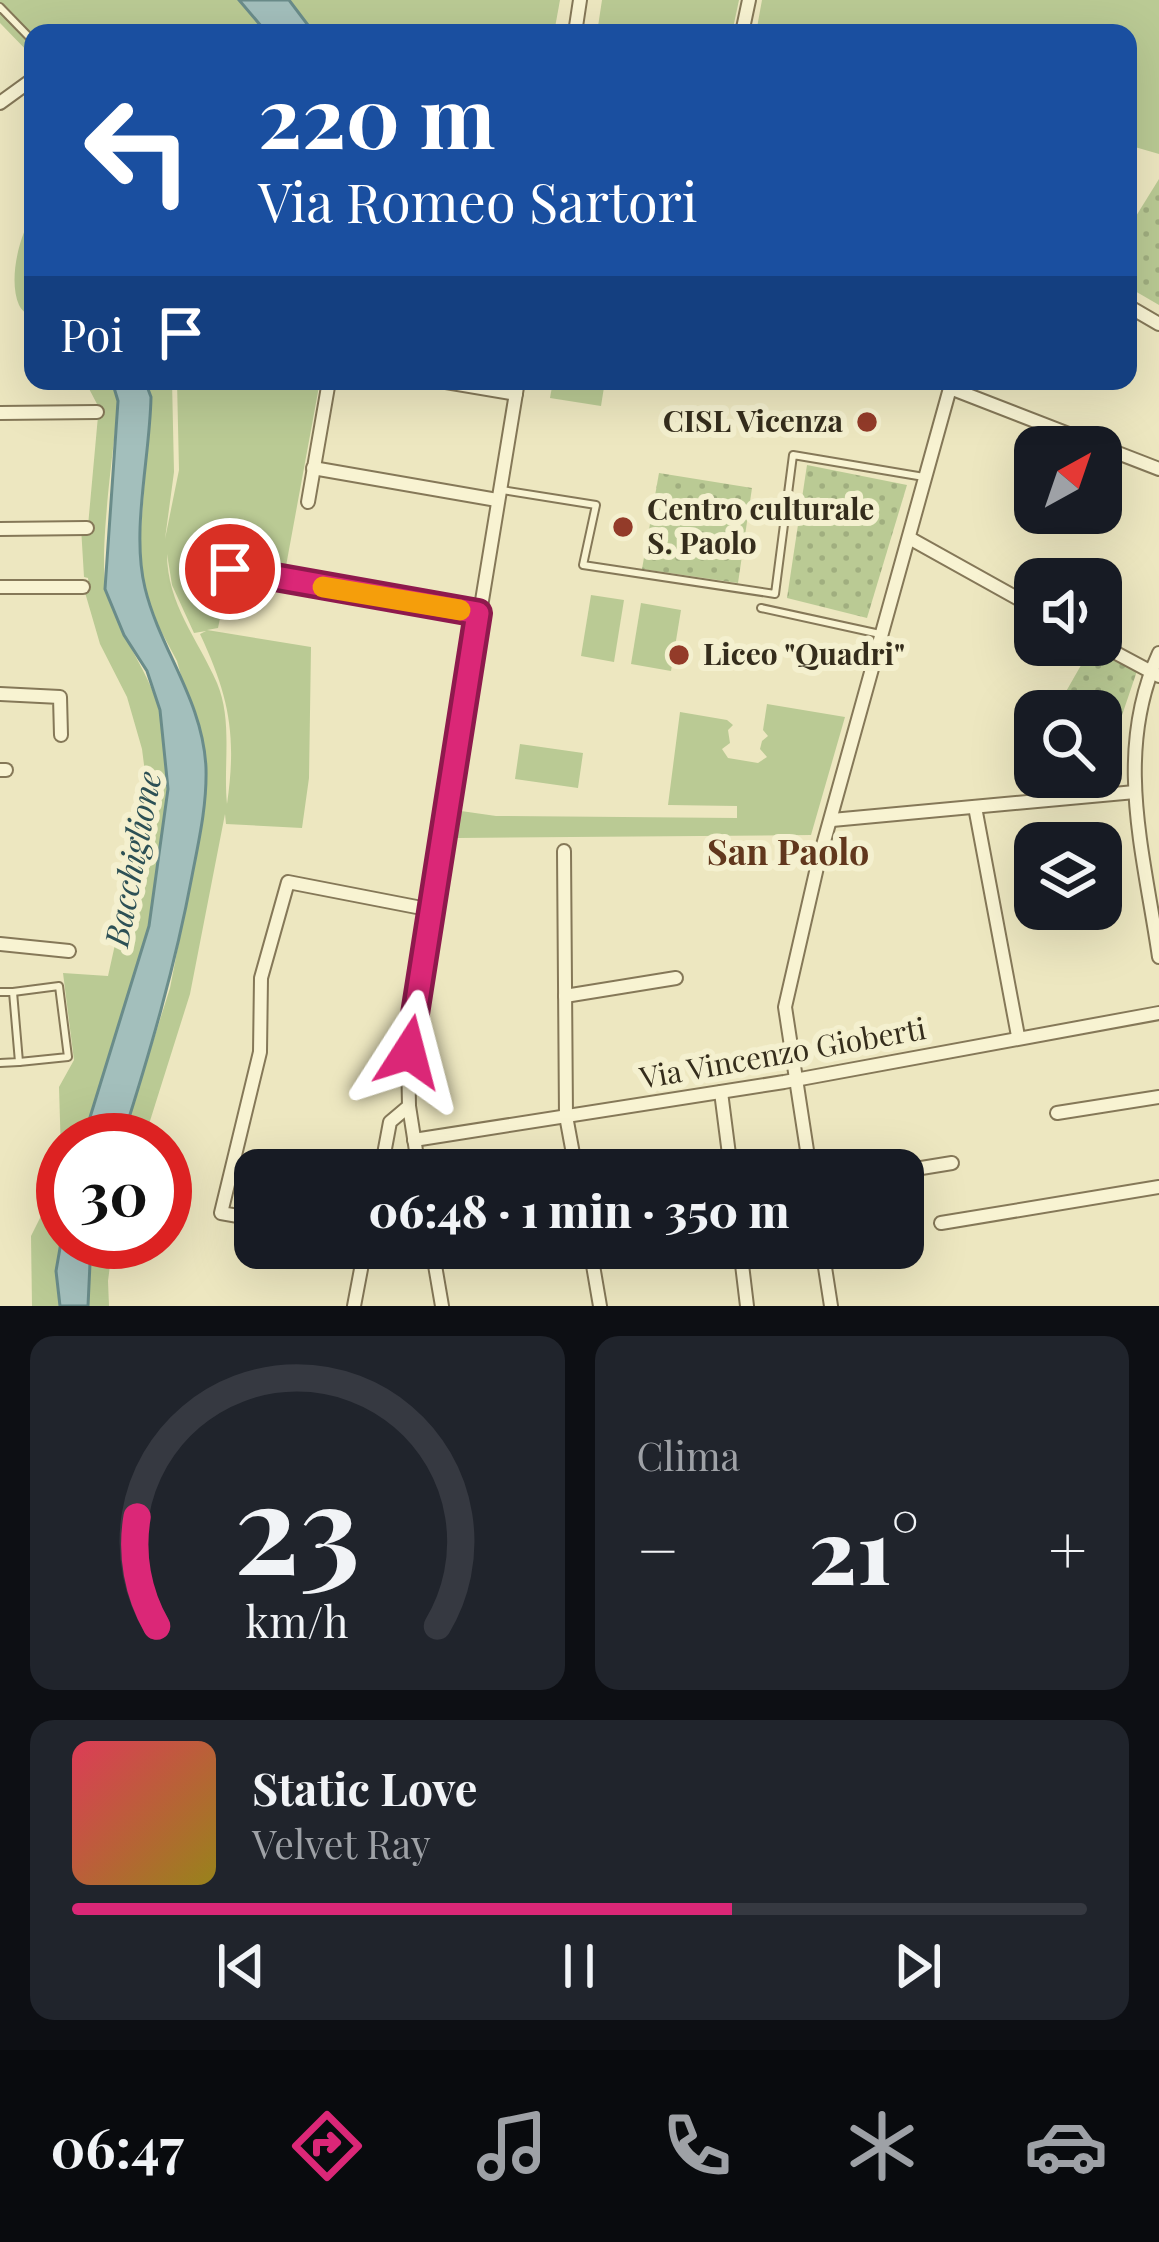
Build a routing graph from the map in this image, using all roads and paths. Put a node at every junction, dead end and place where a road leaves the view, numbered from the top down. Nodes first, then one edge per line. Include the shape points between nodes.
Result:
1 (0, 7) edge
2 (24, 32) edge
3 (327, 390) edge
4 (517, 390) edge
5 (947, 390) edge
6 (963, 390) edge
7 (97, 412) dead end
8 (0, 413) edge
9 (313, 468) junction
10 (1159, 469) edge
11 (926, 478) junction
12 (498, 494) junction
13 (308, 502) dead end
14 (87, 528) dead end
15 (0, 529) edge
16 (911, 539) junction
17 (230, 569) dead end
18 (0, 587) edge
19 (83, 587) dead end
20 (1014, 596) edge
21 (761, 608) dead end
22 (478, 613) junction
23 (884, 635) junction
24 (1159, 653) edge
25 (1122, 656) edge
26 (1155, 673) edge
27 (0, 694) edge
28 (61, 735) dead end
29 (1136, 792) junction
30 (975, 807) junction
31 (832, 820) junction
32 (564, 851) dead end
33 (432, 910) junction
34 (0, 944) edge
35 (69, 951) dead end
36 (1159, 957) edge
37 (676, 979) dead end
38 (0, 992) edge
39 (13, 992) junction
40 (565, 996) junction
41 (1159, 1013) edge
42 (1018, 1036) junction
43 (19, 1062) junction
44 (0, 1063) edge
45 (794, 1080) junction
46 (722, 1092) junction
47 (1159, 1097) edge
48 (409, 1106) junction
49 (1057, 1112) dead end
50 (566, 1116) junction
51 (414, 1140) junction
52 (236, 1149) edge
53 (385, 1149) edge
54 (416, 1149) edge
55 (572, 1149) edge
56 (729, 1149) edge
57 (806, 1149) edge
58 (234, 1156) edge
59 (952, 1163) dead end
60 (924, 1168) edge
61 (1159, 1187) edge
62 (234, 1216) edge
63 (941, 1223) dead end
64 (361, 1269) edge
65 (436, 1269) edge
66 (594, 1269) edge
67 (743, 1269) edge
68 (826, 1269) edge
69 (354, 1306) edge
70 (442, 1306) edge
71 (600, 1306) edge
72 (747, 1306) edge
73 (831, 1306) edge

1 - 2 lane
3 - 9 street
4 - 12 street
5 - 11 street
6 - 10 street
7 - 8 street
9 - 12 street
9 - 13 street
11 - 12 lane via 793,455 775,594 584,565 596,505
11 - 16 street
12 - 22 street
14 - 15 street
16 - 20 street
16 - 23 street
17 - 22 street
18 - 19 street
21 - 23 lane
22 - 33 street
23 - 31 street
24 - 26 street
25 - 26 street
26 - 29 street via 1134,728
27 - 28 street via 60,697
29 - 30 street
29 - 36 street
30 - 31 street
30 - 42 street
31 - 45 street via 785,1006
32 - 40 street
33 - 48 street via 409,1052
33 - 52 street via 288,882 261,977 261,1037
34 - 35 street
37 - 40 street
38 - 39 lane
39 - 43 lane
39 - 43 lane via 59,986 68,1057
40 - 50 street
41 - 42 street, Via Vincenzo Gioberti
42 - 45 street, Via Vincenzo Gioberti
43 - 44 lane
45 - 46 street, Via Vincenzo Gioberti
45 - 57 street
46 - 50 street, Via Vincenzo Gioberti
46 - 56 street
47 - 49 street
48 - 51 street
48 - 53 street via 390,1122
50 - 51 street, Via Vincenzo Gioberti
50 - 55 street
51 - 54 street
58 - 62 street via 221,1213
59 - 60 street
61 - 63 street
64 - 69 street
65 - 70 street
66 - 71 street
67 - 72 street
68 - 73 street

